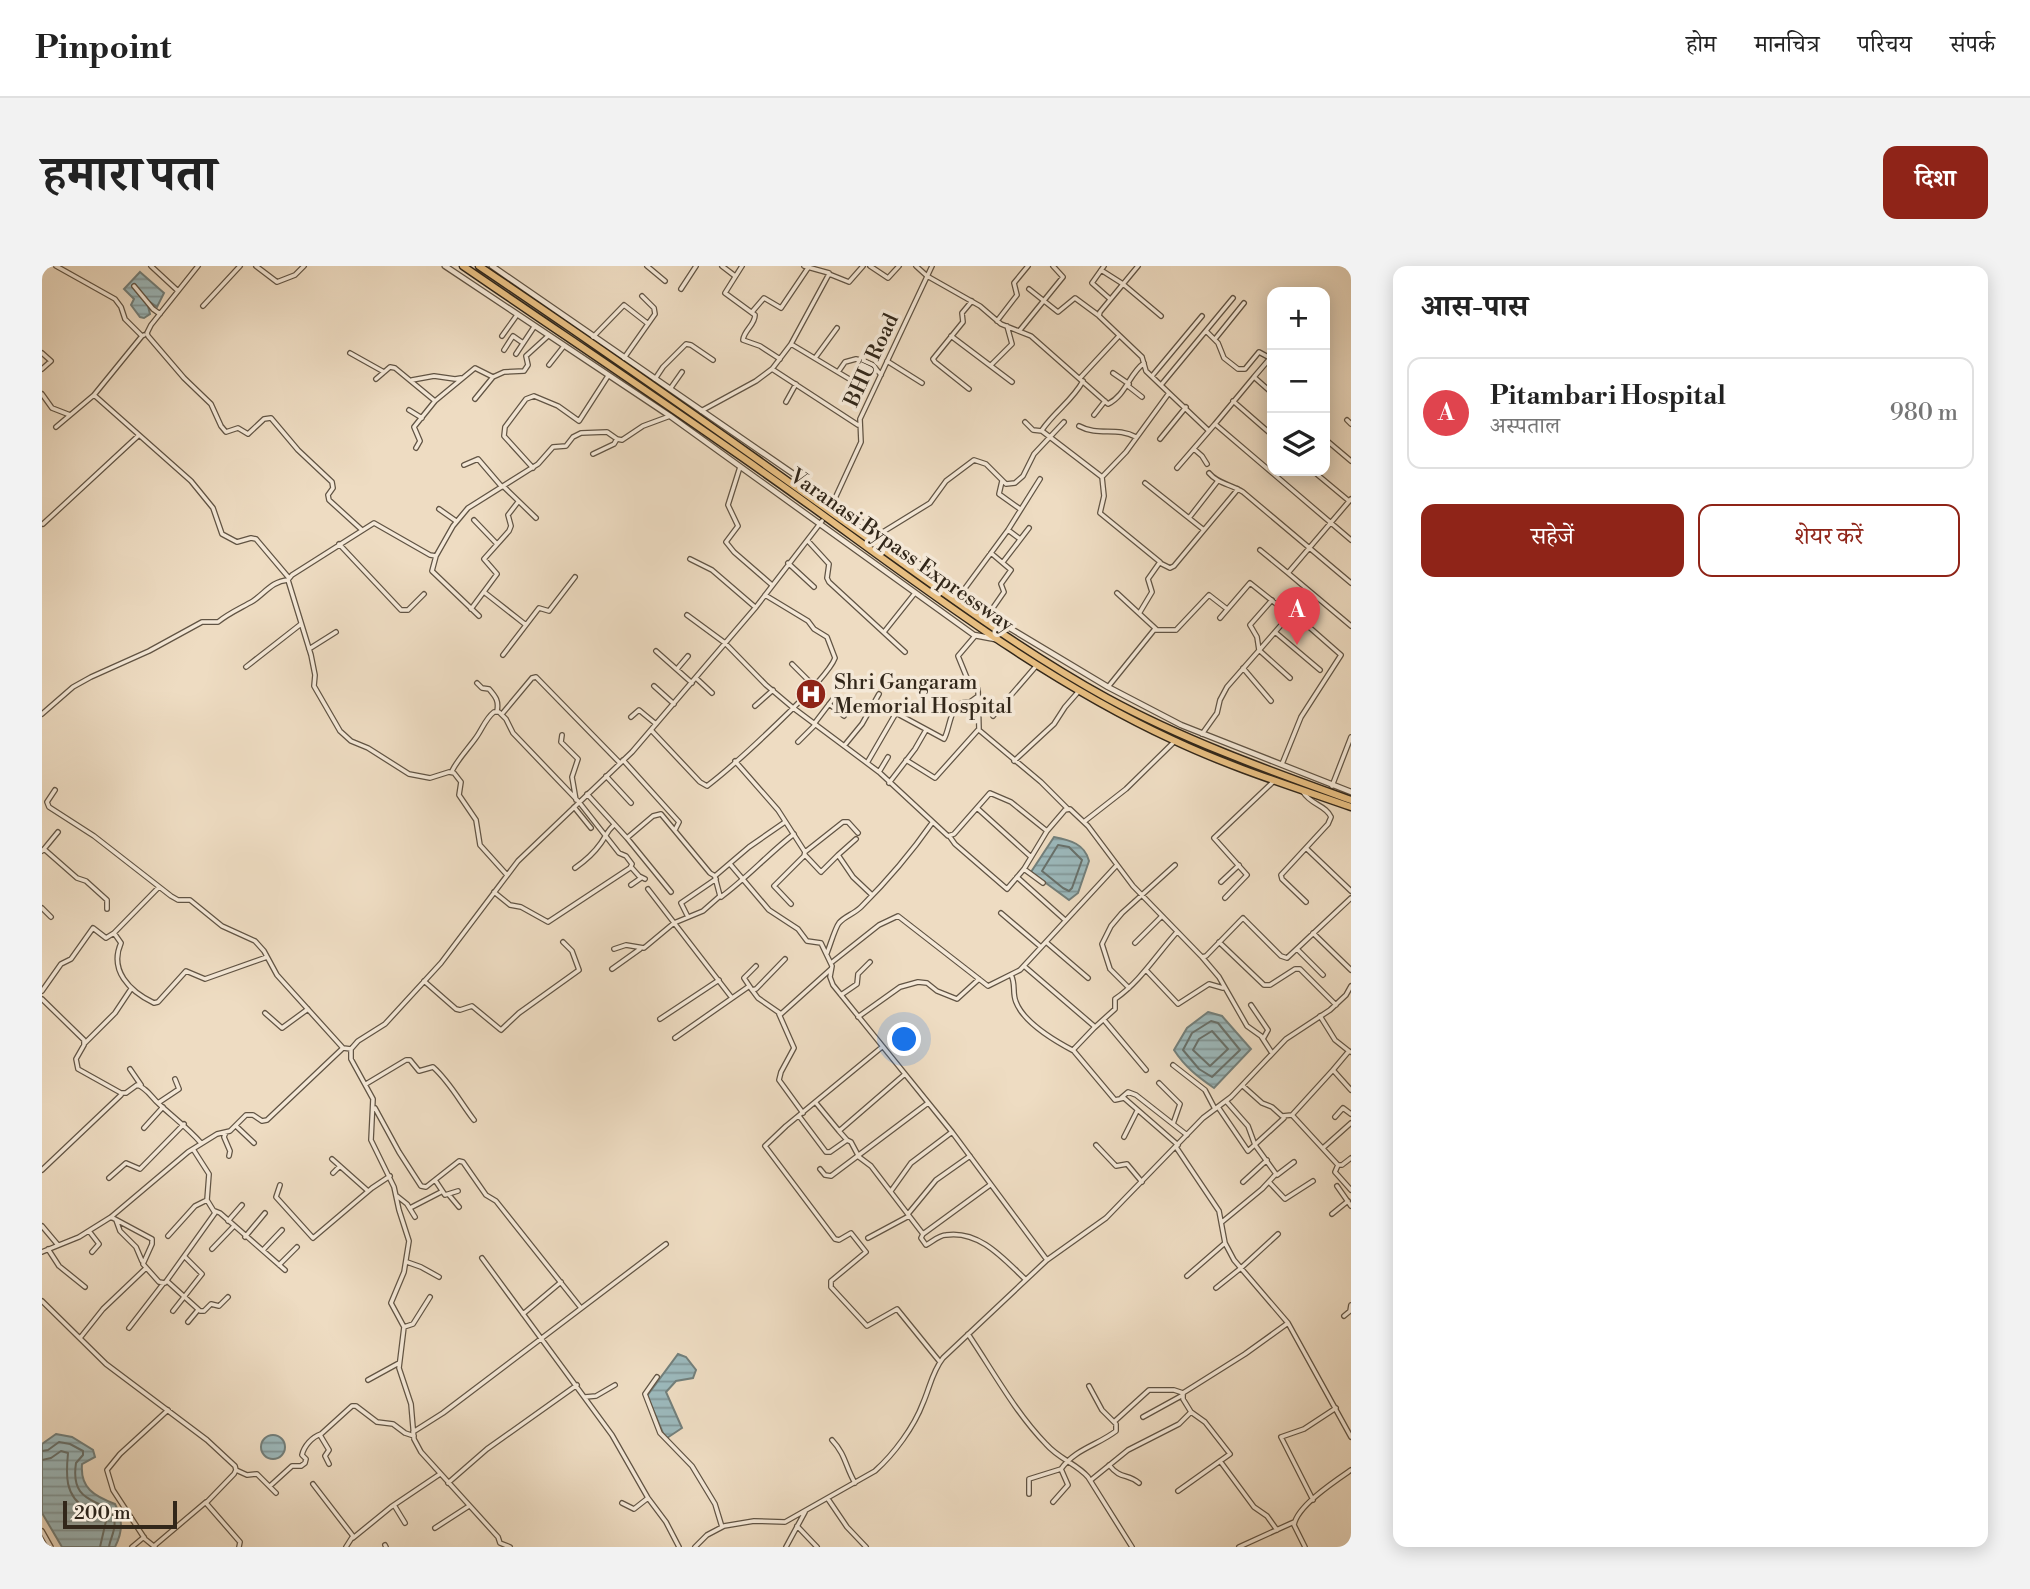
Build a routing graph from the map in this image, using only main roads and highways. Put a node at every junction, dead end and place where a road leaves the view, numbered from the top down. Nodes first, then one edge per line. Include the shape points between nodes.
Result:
1 (463, 266) edge
2 (478, 266) edge
3 (1351, 800) edge
4 (1351, 807) edge

1 - 4 highway, Varanasi Bypass Expressway via 996,639 1079,691 1175,741
2 - 3 highway, Varanasi Bypass Expressway via 1060,671 1173,730

